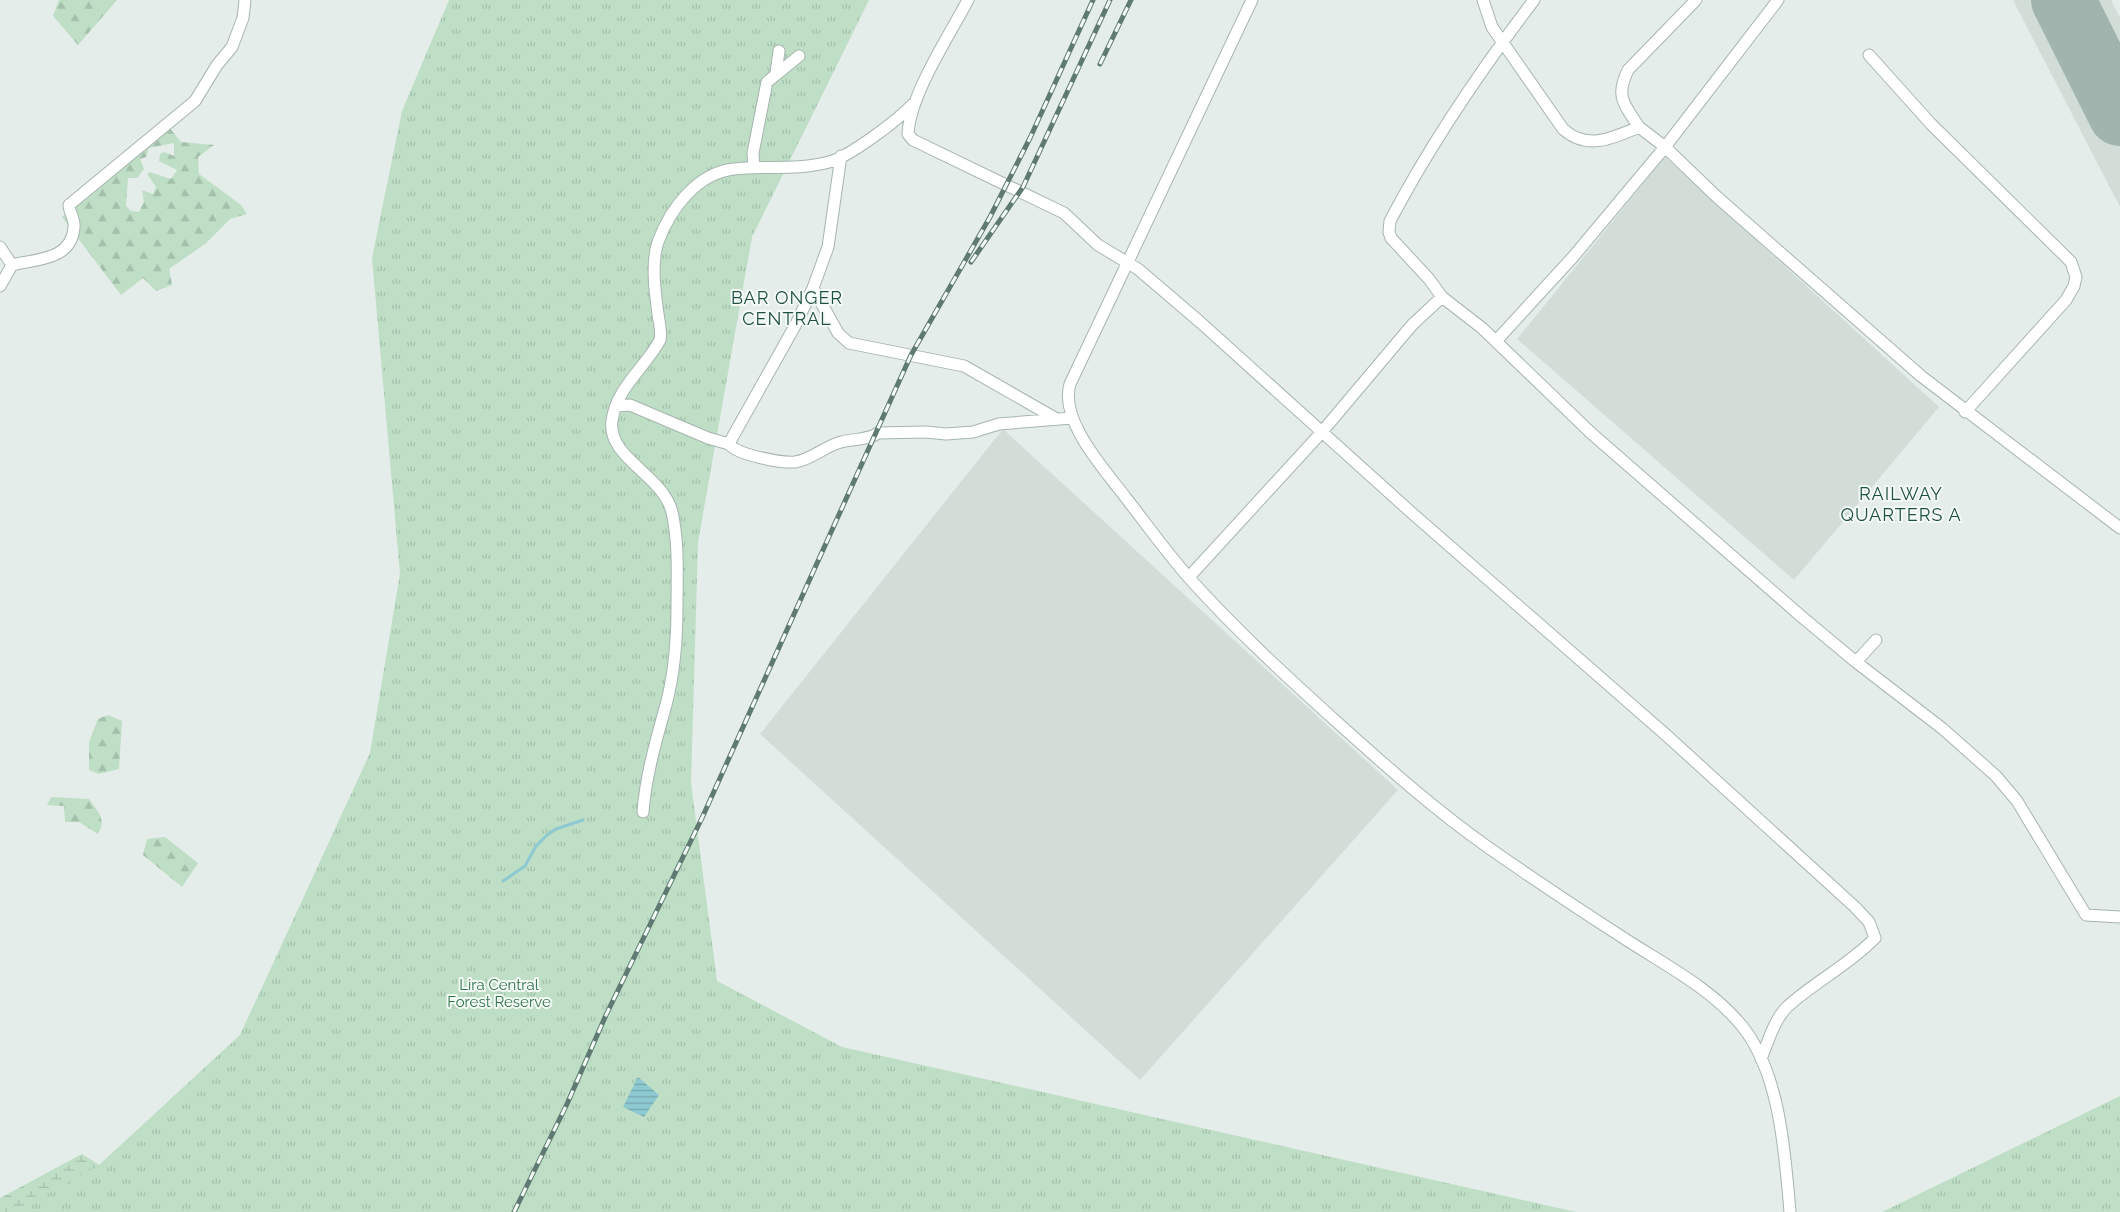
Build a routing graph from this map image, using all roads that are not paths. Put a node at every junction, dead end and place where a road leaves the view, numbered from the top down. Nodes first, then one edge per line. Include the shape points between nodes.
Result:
1 (245, 0) edge
2 (968, 0) edge
3 (1252, 0) edge
4 (1483, 0) edge
5 (1534, 0) edge
6 (1696, 0) edge
7 (1778, 0) edge
8 (1503, 40) junction
9 (779, 51) dead end
10 (1870, 55) dead end
11 (799, 56) dead end
12 (776, 73) junction
13 (917, 100) junction
14 (1639, 127) junction
15 (1665, 147) junction
16 (841, 156) junction
17 (754, 168) junction
18 (0, 247) edge
19 (1127, 262) junction
20 (12, 265) junction
21 (0, 286) edge
22 (813, 288) junction
23 (1442, 297) junction
24 (1496, 341) junction
25 (623, 390) junction
26 (616, 406) junction
27 (630, 406) junction
28 (1966, 412) junction
29 (1055, 418) junction
30 (1072, 418) junction
31 (1322, 432) junction
32 (730, 444) junction
33 (2120, 528) edge
34 (1188, 577) junction
35 (1876, 640) dead end
36 (1856, 662) junction
37 (643, 812) dead end
38 (2120, 917) edge
39 (1761, 1059) junction
40 (1790, 1212) edge

1 - 20 street via 243,18 232,47 196,100 69,205 74,228 66,249 55,256
2 - 13 street
3 - 19 street
4 - 8 street via 1492,28
5 - 8 street
6 - 14 street via 1628,70 1622,83 1622,100
7 - 15 street
8 - 14 street via 1571,136 1599,142
8 - 23 street via 1423,158 1390,220 1391,238
9 - 12 street
10 - 28 street via 1931,124 2052,241 2075,269 2074,286 2066,300
11 - 12 street
12 - 17 street via 767,82 765,90 753,153
13 - 16 street via 902,115
13 - 19 street via 909,123 908,134 913,140 1064,214 1098,245
14 - 15 street
15 - 24 street via 1573,257
15 - 28 street via 1717,197
16 - 17 street via 830,162 795,168
16 - 22 street via 828,247
17 - 25 street via 733,169 715,175 687,194 669,216 657,244 655,274 660,340
18 - 20 street
19 - 30 street via 1070,384 1067,394
19 - 31 street via 1200,322
20 - 21 street
22 - 29 street via 838,333 849,343 964,366
22 - 32 street
23 - 24 street
23 - 31 street via 1412,325
24 - 36 street via 1591,433
25 - 26 street
25 - 27 street
26 - 27 street
26 - 37 street via 612,422 614,439 621,451 665,495 677,535 678,635 669,692 644,791
27 - 32 street
28 - 33 street
29 - 30 street
29 - 32 street via 999,424 973,432 878,433 835,443 794,462 746,454
30 - 34 street via 1118,487
31 - 34 street
31 - 39 street via 1686,753 1869,922 1876,938 1787,1008 1776,1024
34 - 39 street via 1277,668 1432,806 1504,859 1701,988 1742,1026
35 - 36 street
36 - 38 street via 1943,729 2006,786 2086,915
39 - 40 street via 1779,1118

